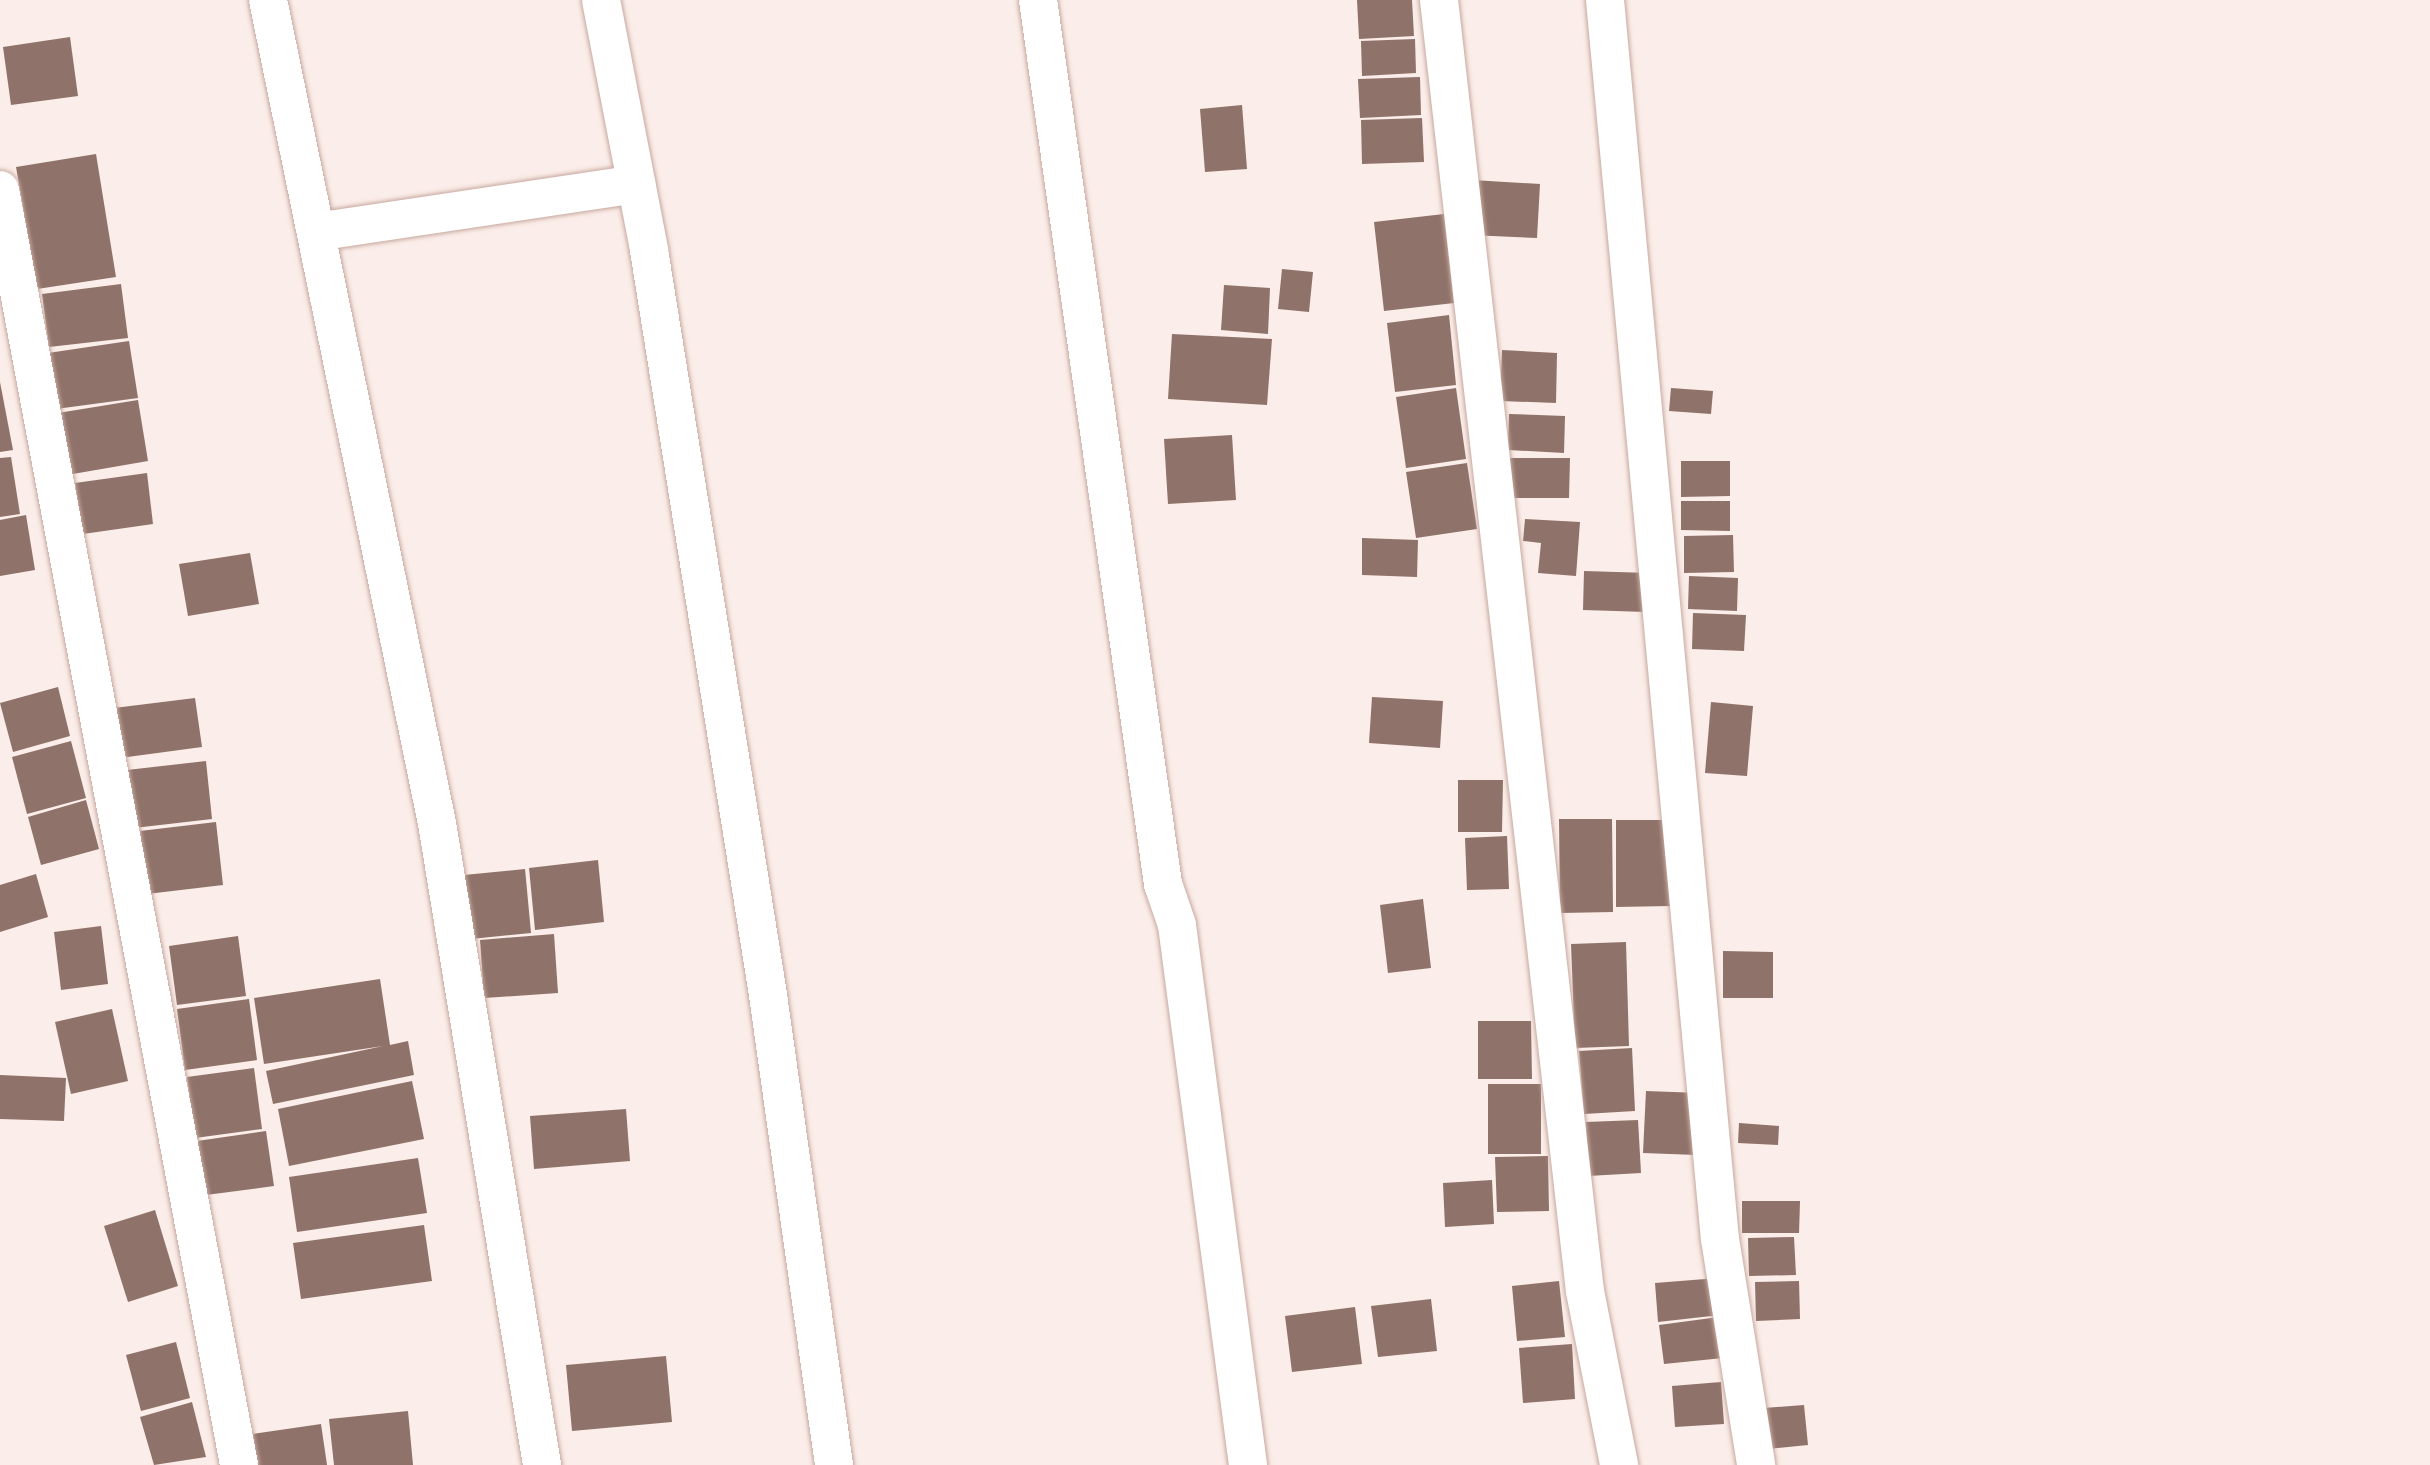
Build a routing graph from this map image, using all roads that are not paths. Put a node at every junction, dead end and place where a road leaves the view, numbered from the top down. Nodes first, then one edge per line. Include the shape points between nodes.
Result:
1 (268, 0) edge
2 (601, 0) edge
3 (1038, 0) edge
4 (1439, 0) edge
5 (1605, 0) edge
6 (636, 184) junction
7 (0, 190) edge
8 (316, 232) junction
9 (239, 1465) edge
10 (542, 1465) edge
11 (834, 1465) edge
12 (1248, 1465) edge
13 (1619, 1465) edge
14 (1756, 1465) edge

1 - 8 street
2 - 6 street
3 - 12 street via 1161,870 1177,925
4 - 13 street via 1585,1291
5 - 14 street via 1720,1239
6 - 8 street
6 - 11 street via 768,995
7 - 9 street
8 - 10 street via 437,823

